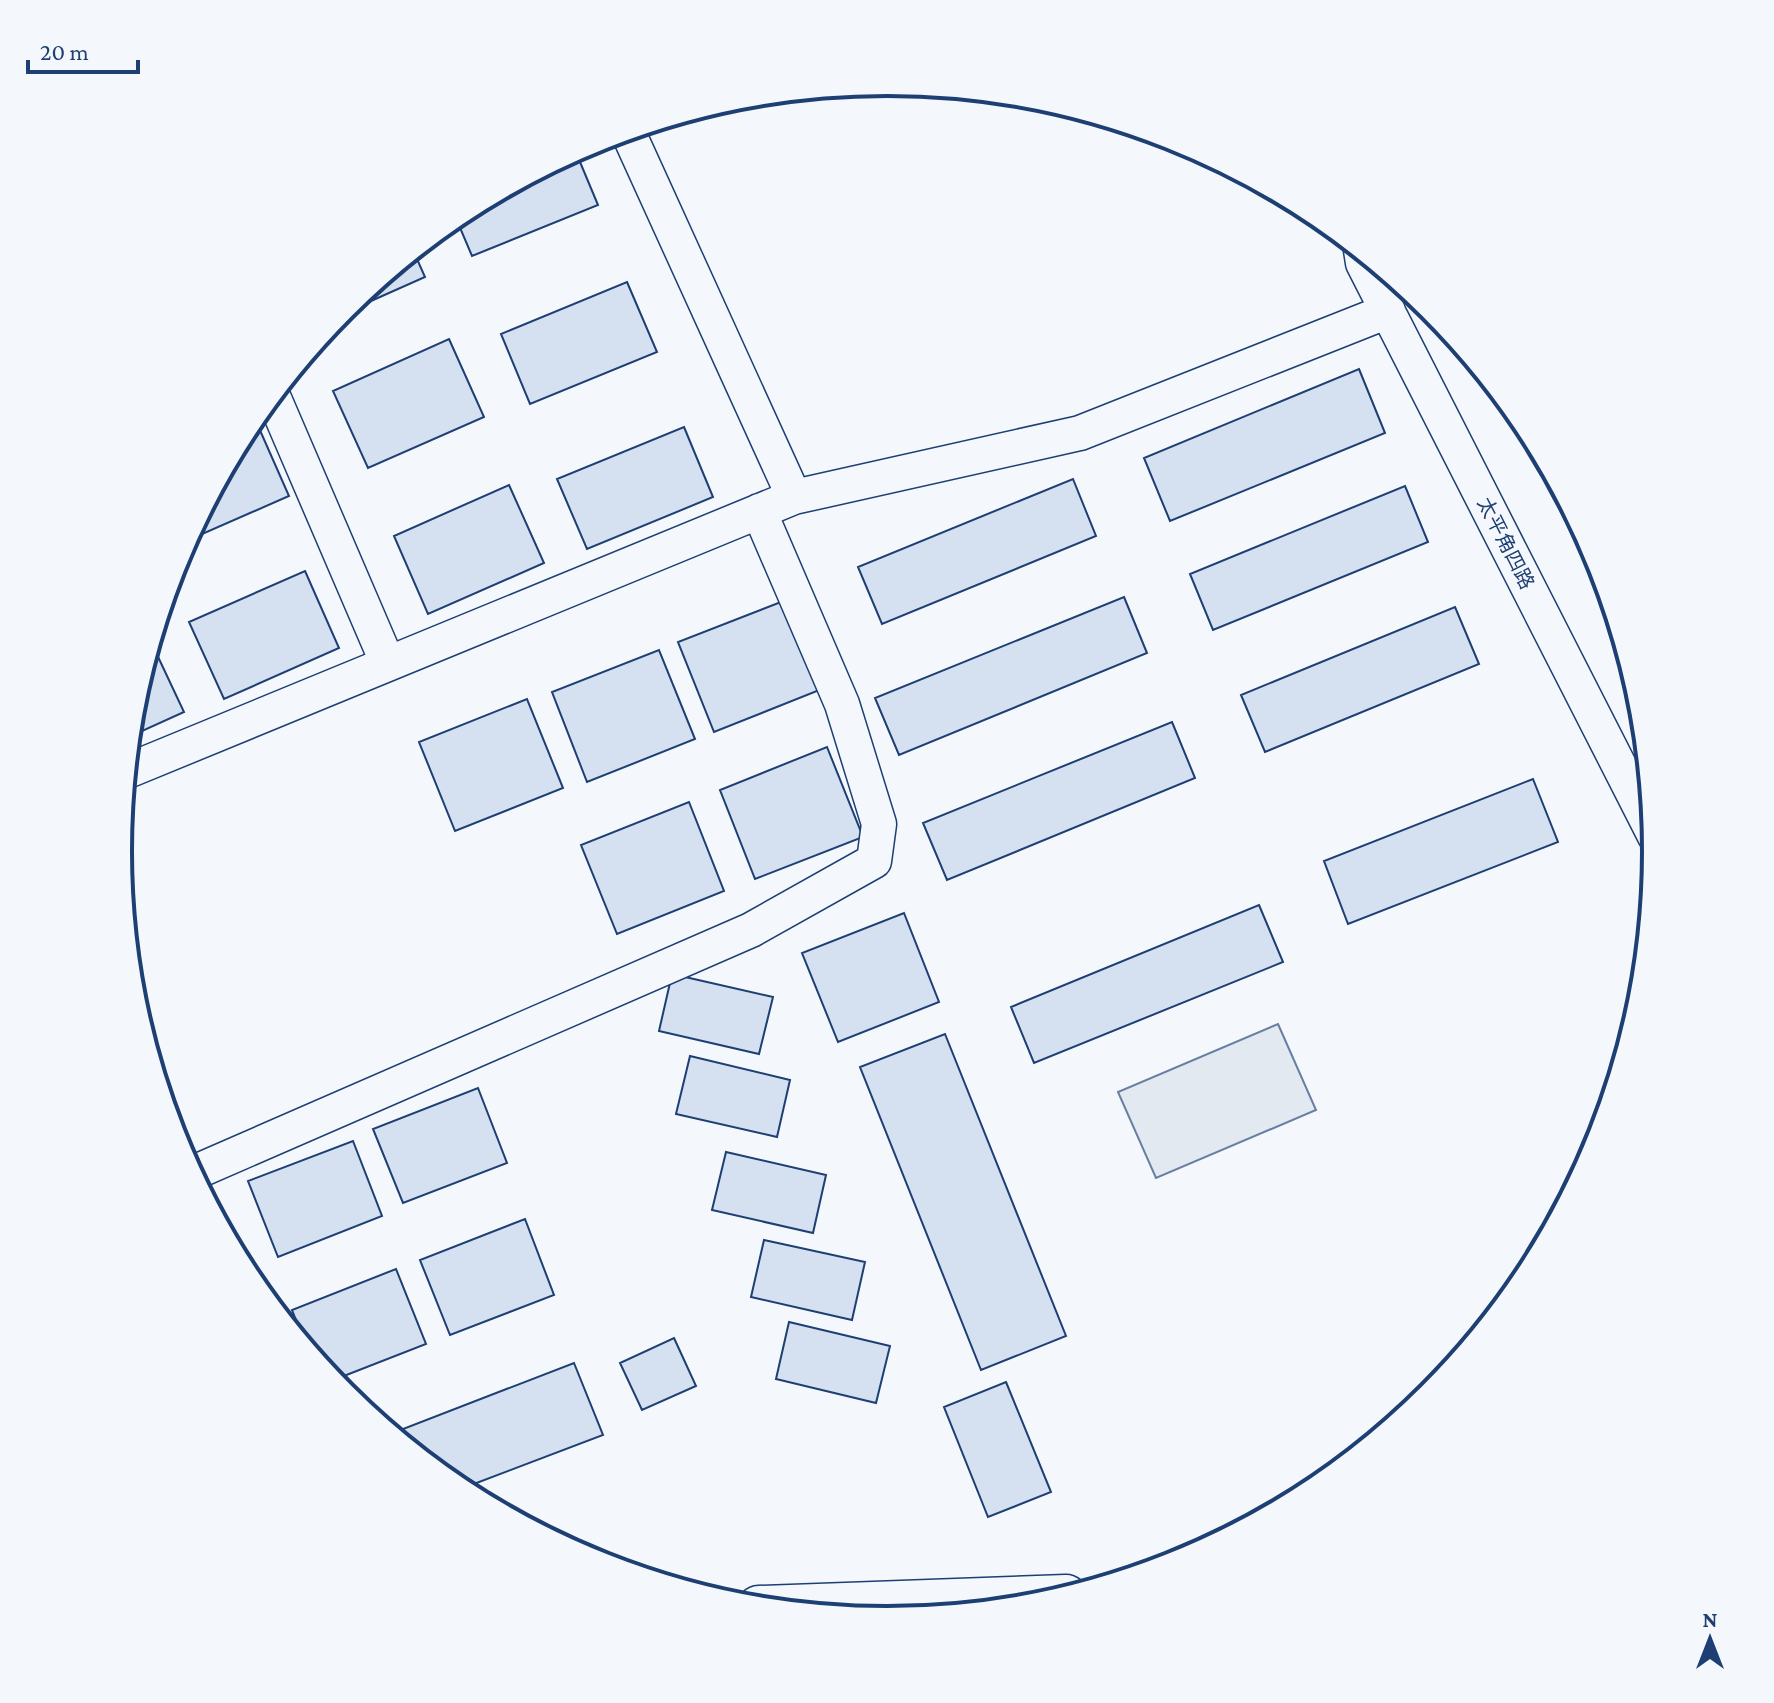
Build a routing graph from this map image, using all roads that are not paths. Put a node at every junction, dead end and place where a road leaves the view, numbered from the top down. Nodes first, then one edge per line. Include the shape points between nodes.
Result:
1 (632, 141) edge
2 (1371, 272) edge
3 (1388, 311) junction
4 (277, 407) edge
5 (794, 497) junction
6 (759, 511) junction
7 (388, 664) junction
8 (137, 767) edge
9 (1641, 799) edge
10 (202, 1169) edge
11 (993, 1600) edge
12 (840, 1605) edge

1 - 5 street
2 - 3 street, 太平角四路
3 - 5 street via 1080,433
3 - 9 street, 太平角四路
4 - 7 street
5 - 6 street
6 - 7 street
6 - 10 street via 842,704 879,824 874,861 751,930
7 - 8 street
11 - 12 main road

